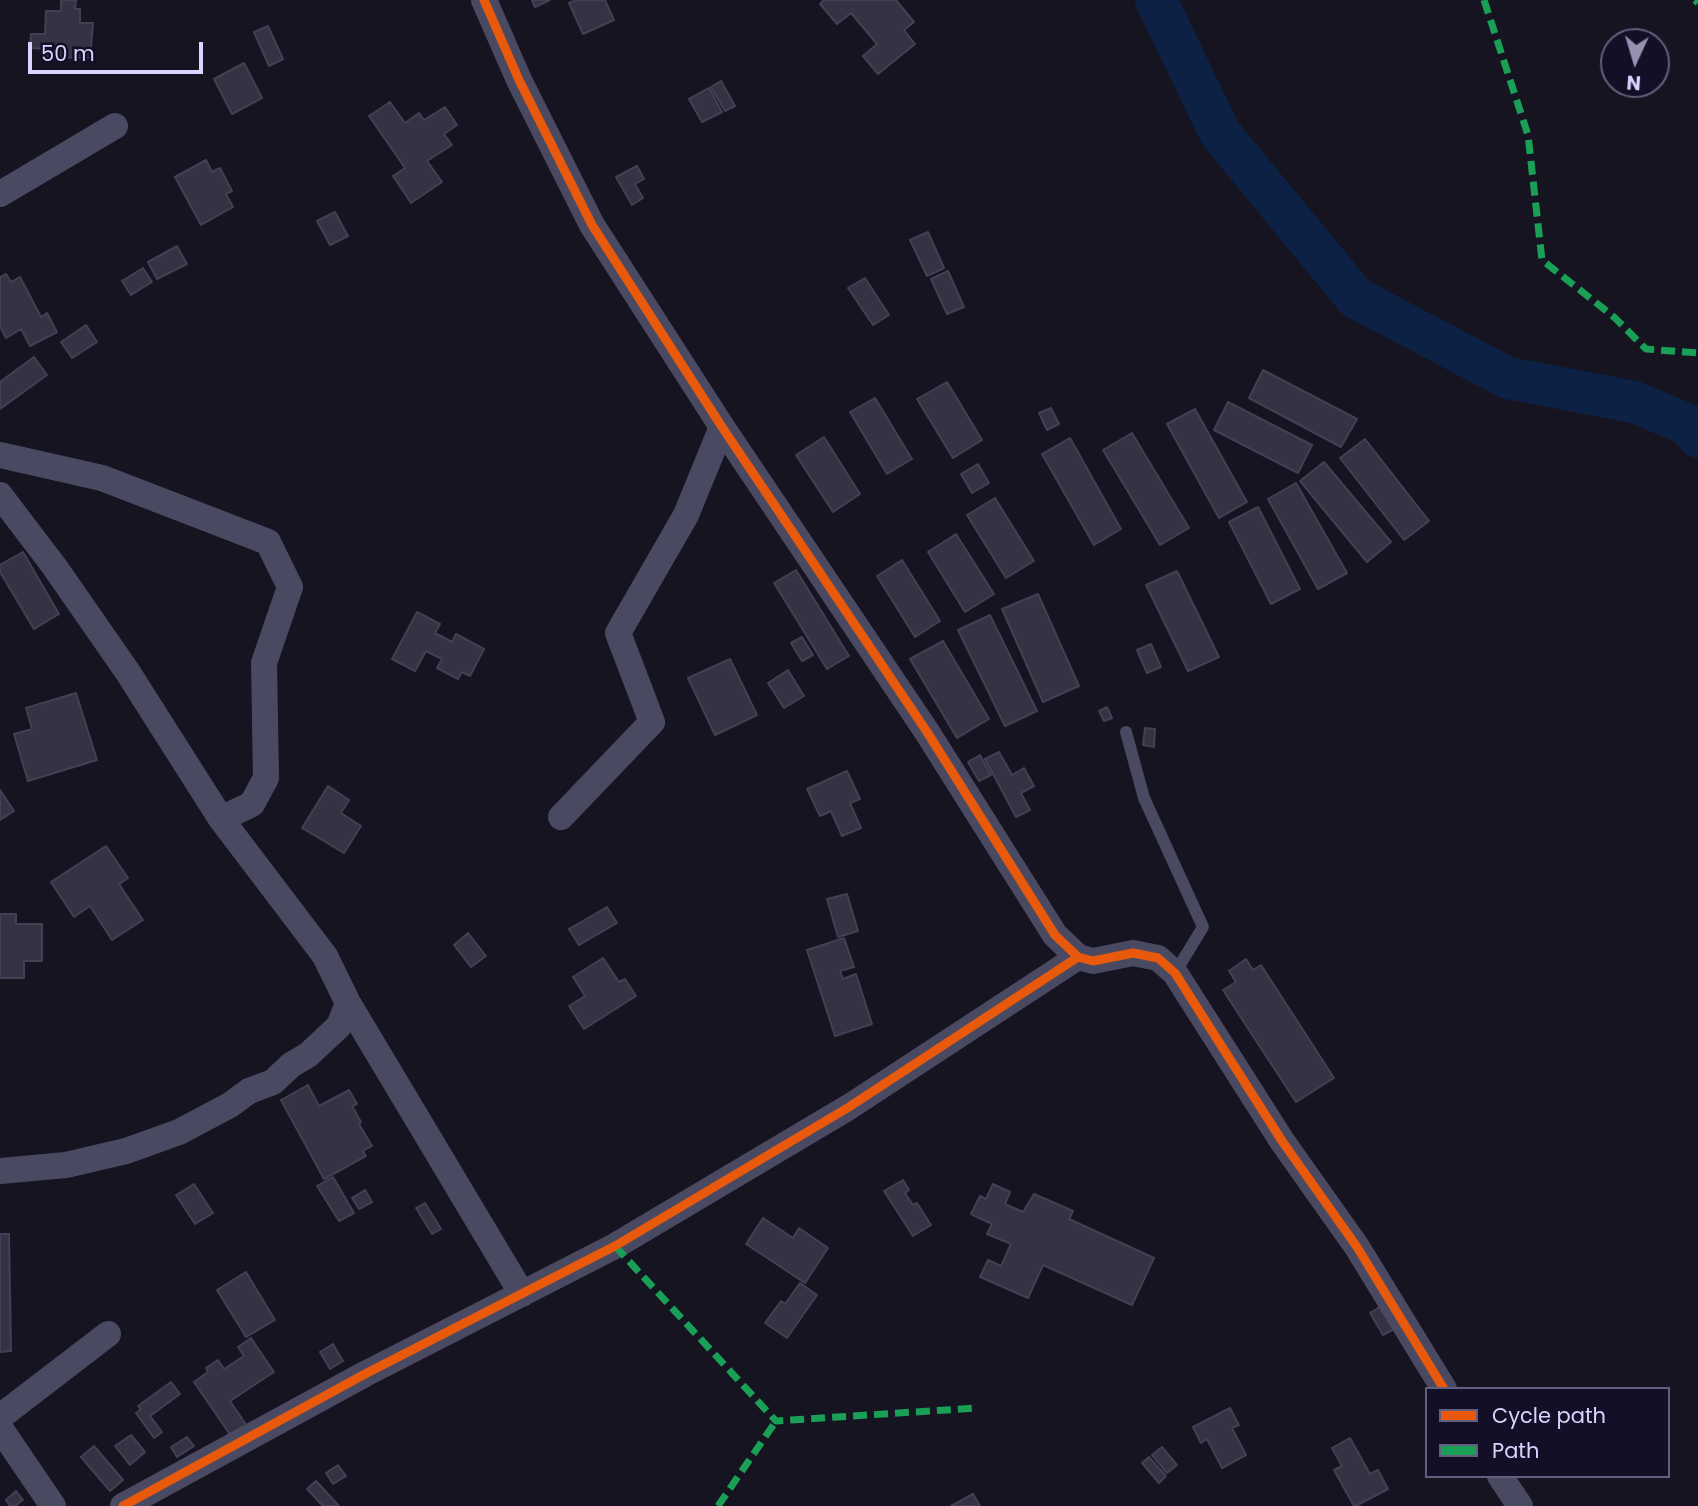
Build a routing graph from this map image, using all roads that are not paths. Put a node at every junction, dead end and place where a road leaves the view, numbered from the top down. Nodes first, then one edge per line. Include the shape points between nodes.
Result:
1 (484, 0) edge
2 (115, 126) dead end
3 (0, 194) edge
4 (722, 426) junction
5 (0, 455) edge
6 (0, 495) edge
7 (1126, 732) dead end
8 (561, 817) dead end
9 (220, 818) junction
10 (1078, 957) junction
11 (1175, 974) junction
12 (348, 1003) junction
13 (0, 1171) edge
14 (522, 1294) junction
15 (108, 1334) dead end
16 (1443, 1387) edge
17 (0, 1417) edge
18 (0, 1428) edge
19 (1501, 1478) edge
20 (53, 1506) edge
21 (123, 1506) edge
22 (1520, 1506) edge

1 - 4 street via 592,225
2 - 3 street
4 - 8 street via 686,514 618,633 652,722
4 - 10 street via 927,732 1055,935
5 - 9 street via 102,478 268,542 290,587 264,663 266,778 253,804
6 - 9 street via 127,671
7 - 11 lane via 1144,797 1203,927
9 - 12 street via 325,956
10 - 11 street via 1093,961 1133,953 1158,958
10 - 14 street via 849,1107 615,1246
11 - 16 street via 1282,1141 1357,1247
12 - 13 street via 339,1027 308,1055 272,1082 179,1132 66,1165
12 - 14 street
14 - 21 street
15 - 17 street
18 - 20 street
19 - 22 street

